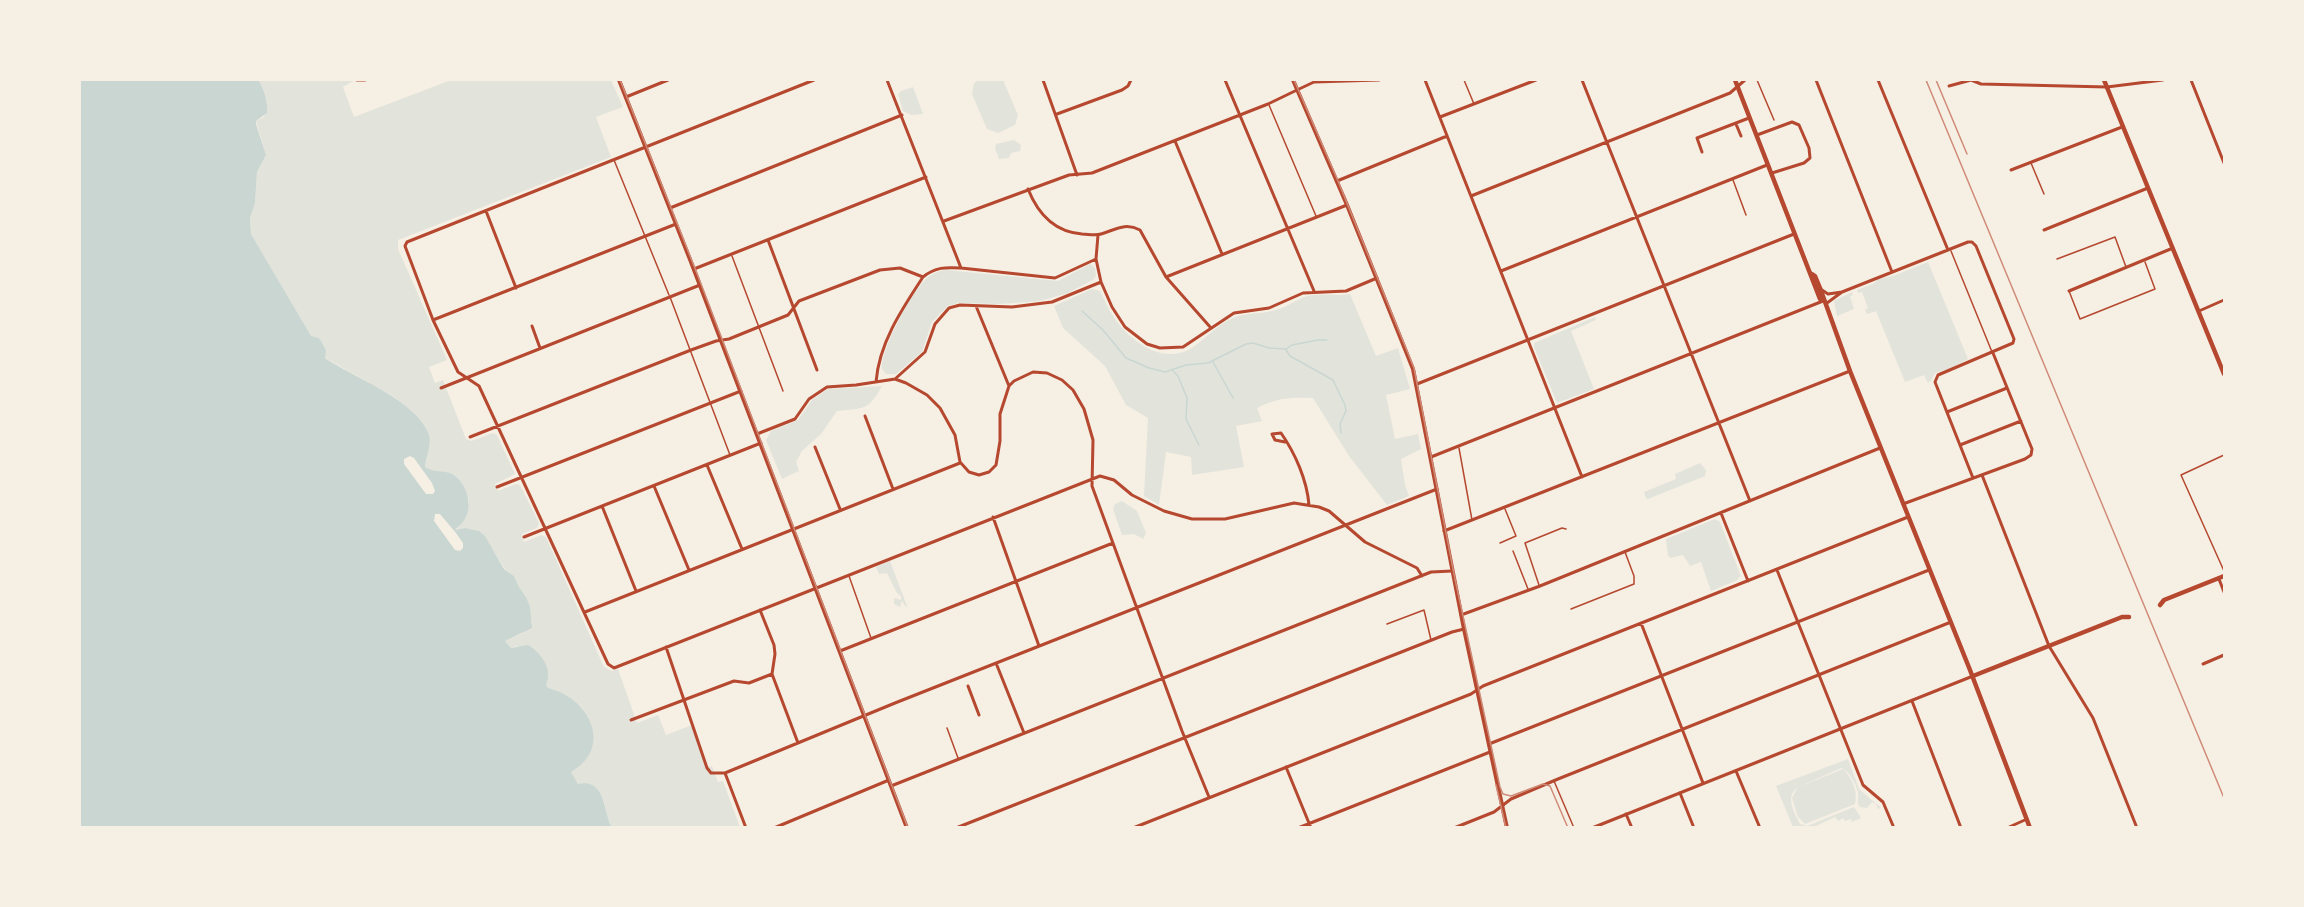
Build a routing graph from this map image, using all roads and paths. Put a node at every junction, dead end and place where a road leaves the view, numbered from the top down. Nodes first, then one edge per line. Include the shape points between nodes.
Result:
1 (357, 80) edge
2 (365, 80) edge
3 (619, 80) edge
4 (668, 80) edge
5 (814, 80) edge
6 (887, 80) edge
7 (1043, 80) edge
8 (1131, 80) edge
9 (1225, 80) edge
10 (1293, 80) edge
11 (1379, 80) edge
12 (1425, 80) edge
13 (1464, 80) edge
14 (1536, 80) edge
15 (1582, 80) edge
16 (1745, 80) edge
17 (1757, 80) edge
18 (1816, 80) edge
19 (1878, 80) edge
20 (2104, 80) edge
21 (2163, 80) edge
22 (2191, 80) edge
23 (1736, 82) edge
24 (1949, 86) dead end
25 (2107, 87) junction
26 (1297, 90) junction
27 (626, 97) junction
28 (1268, 104) junction
29 (1474, 104) junction
30 (1057, 114) junction
31 (902, 115) junction
32 (1241, 115) junction
33 (1440, 117) junction
34 (1750, 118) junction
35 (1774, 120) dead end
36 (1736, 123) junction
37 (2122, 127) junction
38 (1756, 135) junction
39 (1447, 136) junction
40 (1741, 136) dead end
41 (1175, 141) junction
42 (1607, 142) junction
43 (646, 147) junction
44 (1702, 152) dead end
45 (614, 159) junction
46 (2031, 162) junction
47 (2224, 162) edge
48 (1768, 164) junction
49 (2011, 170) dead end
50 (1772, 173) junction
51 (1077, 175) junction
52 (926, 177) junction
53 (1733, 179) junction
54 (1337, 181) junction
55 (2148, 188) junction
56 (1028, 189) junction
57 (2044, 194) dead end
58 (1471, 196) junction
59 (1347, 205) junction
60 (670, 208) junction
61 (486, 211) junction
62 (1746, 215) dead end
63 (1316, 217) junction
64 (1637, 217) junction
65 (944, 221) junction
66 (676, 224) junction
67 (1289, 228) junction
68 (2044, 230) dead end
69 (1796, 233) junction
70 (645, 236) junction
71 (1098, 236) junction
72 (768, 240) junction
73 (2173, 248) junction
74 (1949, 250) junction
75 (1222, 254) junction
76 (732, 255) junction
77 (1096, 259) junction
78 (2057, 259) dead end
79 (2144, 261) junction
80 (2127, 267) junction
81 (961, 268) junction
82 (694, 269) junction
83 (1501, 272) junction
84 (1892, 272) junction
85 (1812, 274) junction
86 (923, 277) junction
87 (1166, 277) junction
88 (1377, 278) junction
89 (1101, 282) junction
90 (700, 285) junction
91 (1664, 286) junction
92 (516, 288) junction
93 (1820, 288) junction
94 (1314, 291) junction
95 (2069, 291) joint
96 (1842, 292) junction
97 (669, 297) junction
98 (1823, 300) junction
99 (2224, 300) edge
100 (976, 306) junction
101 (794, 309) junction
102 (1827, 311) junction
103 (2199, 311) junction
104 (433, 320) junction
105 (532, 326) dead end
106 (759, 327) junction
107 (1211, 328) junction
108 (721, 340) junction
109 (1528, 340) junction
110 (540, 348) junction
111 (691, 350) junction
112 (1993, 353) junction
113 (1692, 354) junction
114 (817, 370) dead end
115 (1850, 371) junction
116 (2224, 374) edge
117 (465, 378) junction
118 (895, 379) junction
119 (876, 382) junction
120 (1417, 384) junction
121 (1009, 386) junction
122 (441, 388) dead end
123 (2007, 388) junction
124 (741, 391) junction
125 (783, 391) dead end
126 (710, 403) junction
127 (1554, 409) junction
128 (1947, 412) junction
129 (865, 416) dead end
130 (1719, 422) junction
131 (2021, 422) junction
132 (498, 426) junction
133 (757, 434) junction
134 (470, 437) dead end
135 (1286, 442) dead end
136 (760, 443) junction
137 (1960, 445) junction
138 (815, 447) dead end
139 (1459, 447) junction
140 (1881, 448) junction
141 (730, 455) junction
142 (2224, 455) edge
143 (1431, 457) junction
144 (960, 462) junction
145 (707, 465) junction
146 (1982, 475) junction
147 (522, 477) junction
148 (1582, 477) junction
149 (1091, 478) junction
150 (1973, 478) junction
151 (654, 486) junction
152 (497, 487) dead end
153 (892, 489) junction
154 (1437, 489) junction
155 (1750, 501) junction
156 (1904, 504) junction
157 (1309, 505) junction
158 (602, 506) junction
159 (1505, 508) junction
160 (840, 510) junction
161 (1721, 513) junction
162 (993, 517) junction
163 (1908, 517) junction
164 (1472, 521) junction
165 (1345, 526) junction
166 (546, 528) junction
167 (793, 529) junction
168 (1566, 529) dead end
169 (1444, 531) junction
170 (524, 537) dead end
171 (1113, 543) junction
172 (1500, 543) dead end
173 (741, 549) junction
174 (1513, 551) dead end
175 (1624, 551) junction
176 (689, 570) junction
177 (1777, 570) junction
178 (1929, 570) junction
179 (1452, 571) junction
180 (2224, 571) edge
181 (849, 575) junction
182 (1422, 576) junction
183 (2222, 578) edge
184 (1748, 581) junction
185 (1016, 582) junction
186 (1540, 586) junction
187 (815, 587) junction
188 (1529, 590) junction
189 (636, 591) junction
190 (2224, 592) edge
191 (2160, 601) dead end
192 (1138, 607) junction
193 (1571, 609) dead end
194 (760, 610) junction
195 (585, 612) junction
196 (2128, 614) dead end
197 (1461, 615) junction
198 (1798, 622) junction
199 (1952, 622) junction
200 (1641, 623) junction
201 (1387, 624) dead end
202 (1464, 629) junction
203 (871, 638) junction
204 (1431, 640) junction
205 (1039, 646) junction
206 (2049, 646) junction
207 (666, 647) junction
208 (840, 651) junction
209 (2224, 655) edge
210 (996, 663) junction
211 (2203, 664) dead end
212 (772, 674) junction
213 (1819, 675) junction
214 (1661, 676) junction
215 (1973, 676) junction
216 (1163, 678) junction
217 (968, 686) dead end
218 (1477, 691) junction
219 (684, 699) junction
220 (1912, 701) junction
221 (979, 715) dead end
222 (864, 716) junction
223 (631, 720) dead end
224 (947, 728) dead end
225 (1682, 729) junction
226 (1840, 729) junction
227 (1024, 733) junction
228 (1185, 737) junction
229 (798, 743) junction
230 (1489, 744) junction
231 (1490, 752) junction
232 (958, 759) junction
233 (1286, 767) junction
234 (1736, 771) junction
235 (725, 773) junction
236 (889, 780) junction
237 (1554, 780) junction
238 (1703, 783) junction
239 (891, 786) junction
240 (1680, 793) junction
241 (1209, 797) junction
242 (1502, 804) junction
243 (1626, 814) junction
244 (2027, 819) junction
245 (1310, 825) edge
246 (746, 828) edge
247 (774, 828) edge
248 (907, 828) edge
249 (956, 828) edge
250 (1133, 828) edge
251 (1298, 828) edge
252 (1454, 828) edge
253 (1507, 828) edge
254 (1574, 828) edge
255 (1592, 828) edge
256 (1632, 828) edge
257 (1694, 828) edge
258 (1760, 828) edge
259 (1894, 828) edge
260 (1961, 828) edge
261 (2007, 828) edge
262 (2030, 828) edge
263 (2137, 828) edge

1 - 2 street
3 - 27 main road
4 - 27 street
5 - 43 street
6 - 31 street
7 - 30 street
8 - 30 street via 1122,90
9 - 32 street
10 - 26 main road
11 - 26 street via 1314,82
12 - 33 street
13 - 29 lane
14 - 29 street
15 - 42 street
16 - 23 street
17 - 35 lane
18 - 84 street
19 - 74 street
20 - 25 main road
21 - 25 street
22 - 47 street
23 - 34 main road
23 - 42 street via 1730,93
24 - 25 street via 1971,80 1981,84
25 - 37 main road
26 - 28 street
26 - 54 main road
27 - 43 main road
28 - 32 street
28 - 63 lane
29 - 33 street
30 - 51 street
31 - 52 street
31 - 60 street
32 - 41 street
32 - 67 street
33 - 39 street
34 - 36 street
34 - 38 main road
36 - 40 street
36 - 44 street via 1697,138
37 - 46 street
37 - 55 main road
38 - 48 main road
38 - 50 street via 1792,122 1800,125 1810,158
39 - 54 street
39 - 58 street
41 - 51 street via 1092,173
41 - 75 street
42 - 58 street
42 - 64 street
43 - 45 street
43 - 60 main road
45 - 61 street
45 - 70 lane
46 - 49 street
46 - 57 lane
48 - 50 main road
48 - 53 street
50 - 69 main road
51 - 56 street
52 - 65 street
52 - 72 street
53 - 62 lane
53 - 64 street
54 - 59 main road
55 - 68 street
55 - 73 main road
56 - 65 street
56 - 71 street via 1042,216 1053,225
58 - 83 street
59 - 63 street
59 - 88 main road
60 - 66 main road
61 - 92 street
61 - 104 street via 405,246
63 - 67 street
64 - 83 street
64 - 91 street
65 - 81 street
66 - 70 street
66 - 82 main road
67 - 75 street
67 - 94 street
69 - 85 main road
69 - 91 street
70 - 92 street
70 - 97 lane
71 - 77 street
71 - 87 street via 1134,226
72 - 76 street
72 - 101 street
73 - 79 street
73 - 103 main road
74 - 84 street
74 - 112 lane
74 - 112 street via 1972,242 2013,339 2013,343
75 - 87 street
76 - 82 street
76 - 106 lane
77 - 81 street via 1055,278
77 - 89 street
78 - 80 lane via 2115,237
79 - 80 street
79 - 95 lane via 2155,289 2080,319
80 - 95 street
81 - 86 street via 936,269
82 - 90 main road
83 - 109 street
84 - 96 street
85 - 93 main road
85 - 98 main road
86 - 101 street via 900,268 885,268 799,301
86 - 119 street via 890,332
87 - 107 street
88 - 94 street via 1346,291
88 - 120 main road
89 - 100 street via 1052,302
89 - 107 street via 1125,327 1147,344 1183,347
90 - 97 street
90 - 108 main road
91 - 109 street
91 - 113 street
92 - 104 street
93 - 96 street via 1828,294
93 - 98 main road
94 - 107 street via 1269,308 1234,313
96 - 102 street via 1828,301
97 - 110 street
97 - 111 lane
98 - 102 main road
98 - 113 street
99 - 103 street
100 - 118 street via 957,305 945,310 935,324 926,352
100 - 121 street
101 - 106 street
101 - 114 street
102 - 115 main road
103 - 116 main road
104 - 117 street via 458,372
105 - 110 street
106 - 108 street
106 - 125 lane
108 - 111 street
108 - 124 main road
109 - 120 street
109 - 127 street
110 - 117 street
111 - 126 lane
111 - 132 street
112 - 123 street
112 - 128 street via 1938,375 1935,382
113 - 127 street
113 - 130 street
115 - 130 street
115 - 140 main road
117 - 122 street
117 - 132 street via 479,387
118 - 119 street
118 - 144 street via 927,395 940,408 955,435
119 - 133 street via 827,387 809,399 795,419
120 - 143 main road
121 - 144 street via 1000,414 996,465 979,475
121 - 149 street via 1025,375 1042,372 1057,377 1073,390 1084,408 1093,440
123 - 128 street
123 - 131 street
124 - 126 street
124 - 133 main road
126 - 141 lane
126 - 147 street
127 - 139 street
127 - 148 street
128 - 137 street
129 - 153 street
130 - 148 street
130 - 155 street
131 - 137 street
131 - 146 street via 2031,455
132 - 134 street
132 - 147 street
133 - 136 main road
135 - 157 street via 1299,465
136 - 141 street
136 - 167 main road
137 - 150 street
138 - 160 street
139 - 143 street
139 - 164 lane
140 - 155 street
140 - 156 main road
141 - 145 street
142 - 180 lane via 2181,475
143 - 154 main road
144 - 153 street
145 - 151 street
145 - 173 street
146 - 150 street
146 - 206 street
147 - 152 street
147 - 166 street
148 - 159 street
149 - 157 street via 1109,478 1158,509 1192,519 1225,519 1286,504
149 - 162 street
149 - 171 street
150 - 156 street
151 - 158 street
151 - 176 street
153 - 160 street
154 - 165 street
154 - 169 main road
155 - 161 street
156 - 163 main road
157 - 165 street via 1329,511
158 - 166 street
158 - 189 street
159 - 164 street
159 - 172 lane via 1516,536
160 - 167 street
161 - 175 street
161 - 184 street
162 - 181 street
162 - 185 street
163 - 177 street
163 - 178 main road
164 - 169 street
165 - 182 street via 1381,552 1417,568
165 - 192 street
166 - 170 street
166 - 195 street
167 - 173 street
167 - 187 main road
168 - 186 lane via 1525,543
169 - 179 main road
171 - 185 street
171 - 192 street
173 - 176 street
174 - 188 lane
175 - 186 street
175 - 193 lane via 1634,584
176 - 189 street
177 - 184 street
177 - 198 street
178 - 198 street
178 - 199 main road
179 - 182 street
179 - 197 main road
181 - 187 street
181 - 203 lane
182 - 216 street
183 - 190 street
183 - 191 main road
184 - 200 street
185 - 203 street
185 - 205 street
186 - 188 street
187 - 194 street
187 - 208 main road
188 - 197 street
189 - 195 street
192 - 205 street
192 - 216 street
194 - 207 street
194 - 212 street via 774,645
195 - 207 street via 608,664 614,668
196 - 206 main road
197 - 202 main road
198 - 213 street
198 - 214 street
199 - 213 street
199 - 215 main road
200 - 214 street
200 - 218 street
201 - 204 lane via 1425,610
202 - 204 street
202 - 218 main road
203 - 208 street
204 - 228 street
205 - 210 street
206 - 215 main road
206 - 263 street via 2093,718
207 - 219 street
208 - 222 main road
209 - 211 street
210 - 222 street
210 - 227 street
212 - 219 street via 750,683 734,681
212 - 229 street
213 - 225 street
213 - 226 street
214 - 225 street
214 - 230 street
215 - 220 street
215 - 244 main road
216 - 227 street
216 - 228 street
217 - 221 street
218 - 230 main road
218 - 233 street
219 - 223 street
219 - 235 street via 707,768 711,773
220 - 226 street
220 - 260 street
222 - 229 street
222 - 236 main road
224 - 232 lane
225 - 237 street
225 - 238 street
226 - 234 street
226 - 259 street via 1863,785 1883,802
227 - 232 street
228 - 241 street
228 - 249 street
229 - 235 street
230 - 231 main road
231 - 242 main road
231 - 245 street
232 - 239 street
233 - 241 street
233 - 245 street
234 - 238 street
234 - 258 street
235 - 246 street
236 - 239 main road
236 - 247 street
237 - 242 street
237 - 254 lane
238 - 240 street
239 - 248 main road
240 - 243 street
240 - 257 street
241 - 250 street
242 - 252 street via 1494,812
242 - 253 main road
243 - 255 street
243 - 256 street
244 - 261 street
244 - 262 main road
245 - 251 street

